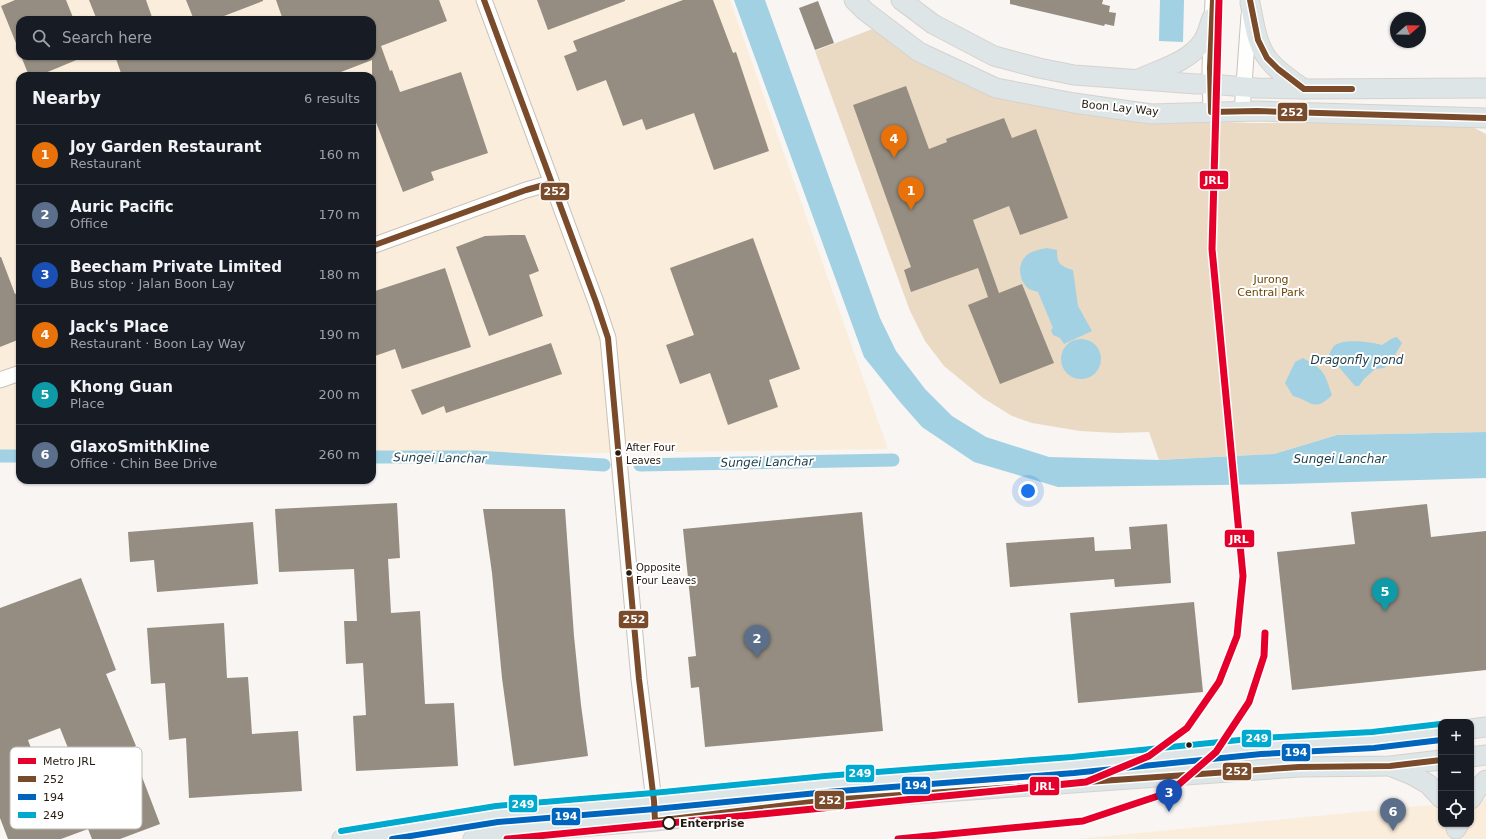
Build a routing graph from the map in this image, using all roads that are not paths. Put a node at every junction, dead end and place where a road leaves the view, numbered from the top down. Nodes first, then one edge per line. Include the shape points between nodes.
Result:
1 (484, 0) edge
2 (854, 0) edge
3 (901, 0) edge
4 (1250, 1) edge
5 (1213, 9) edge
6 (1138, 80) junction
7 (1210, 84) junction
8 (1244, 86) junction
9 (1486, 88) edge
10 (1304, 89) junction
11 (1211, 112) junction
12 (1242, 112) junction
13 (1486, 118) edge
14 (551, 183) junction
15 (376, 245) edge
16 (16, 374) edge
17 (0, 380) edge
18 (1486, 727) edge
19 (1474, 729) edge
20 (1438, 732) edge
21 (1486, 755) edge
22 (1474, 757) edge
23 (1438, 760) edge
24 (1390, 766) junction
25 (1486, 780) edge
26 (1474, 794) edge
27 (1438, 795) edge
28 (654, 801) junction
29 (655, 821) junction
30 (342, 839) edge
31 (473, 839) edge

1 - 14 street
2 - 11 main road, Boon Lay Way via 918,52 996,88 1151,114
3 - 6 main road via 933,24 994,56 1074,75
4 - 8 street
4 - 10 main road via 1258,40 1267,58
5 - 6 main road via 1202,42 1189,55
5 - 7 street
6 - 7 main road
7 - 8 main road
7 - 11 street
8 - 10 main road
8 - 12 street
9 - 10 main road
11 - 12 main road, Boon Lay Way
12 - 13 main road, Boon Lay Way
14 - 15 street
14 - 28 street via 608,338 639,678
16 - 17 street
18 - 19 main road
20 - 28 main road
21 - 22 main road
23 - 24 main road
24 - 27 main road via 1428,784
24 - 29 main road via 1299,767 829,800
25 - 26 main road
28 - 29 street
28 - 30 main road via 497,814
29 - 31 main road via 528,831

